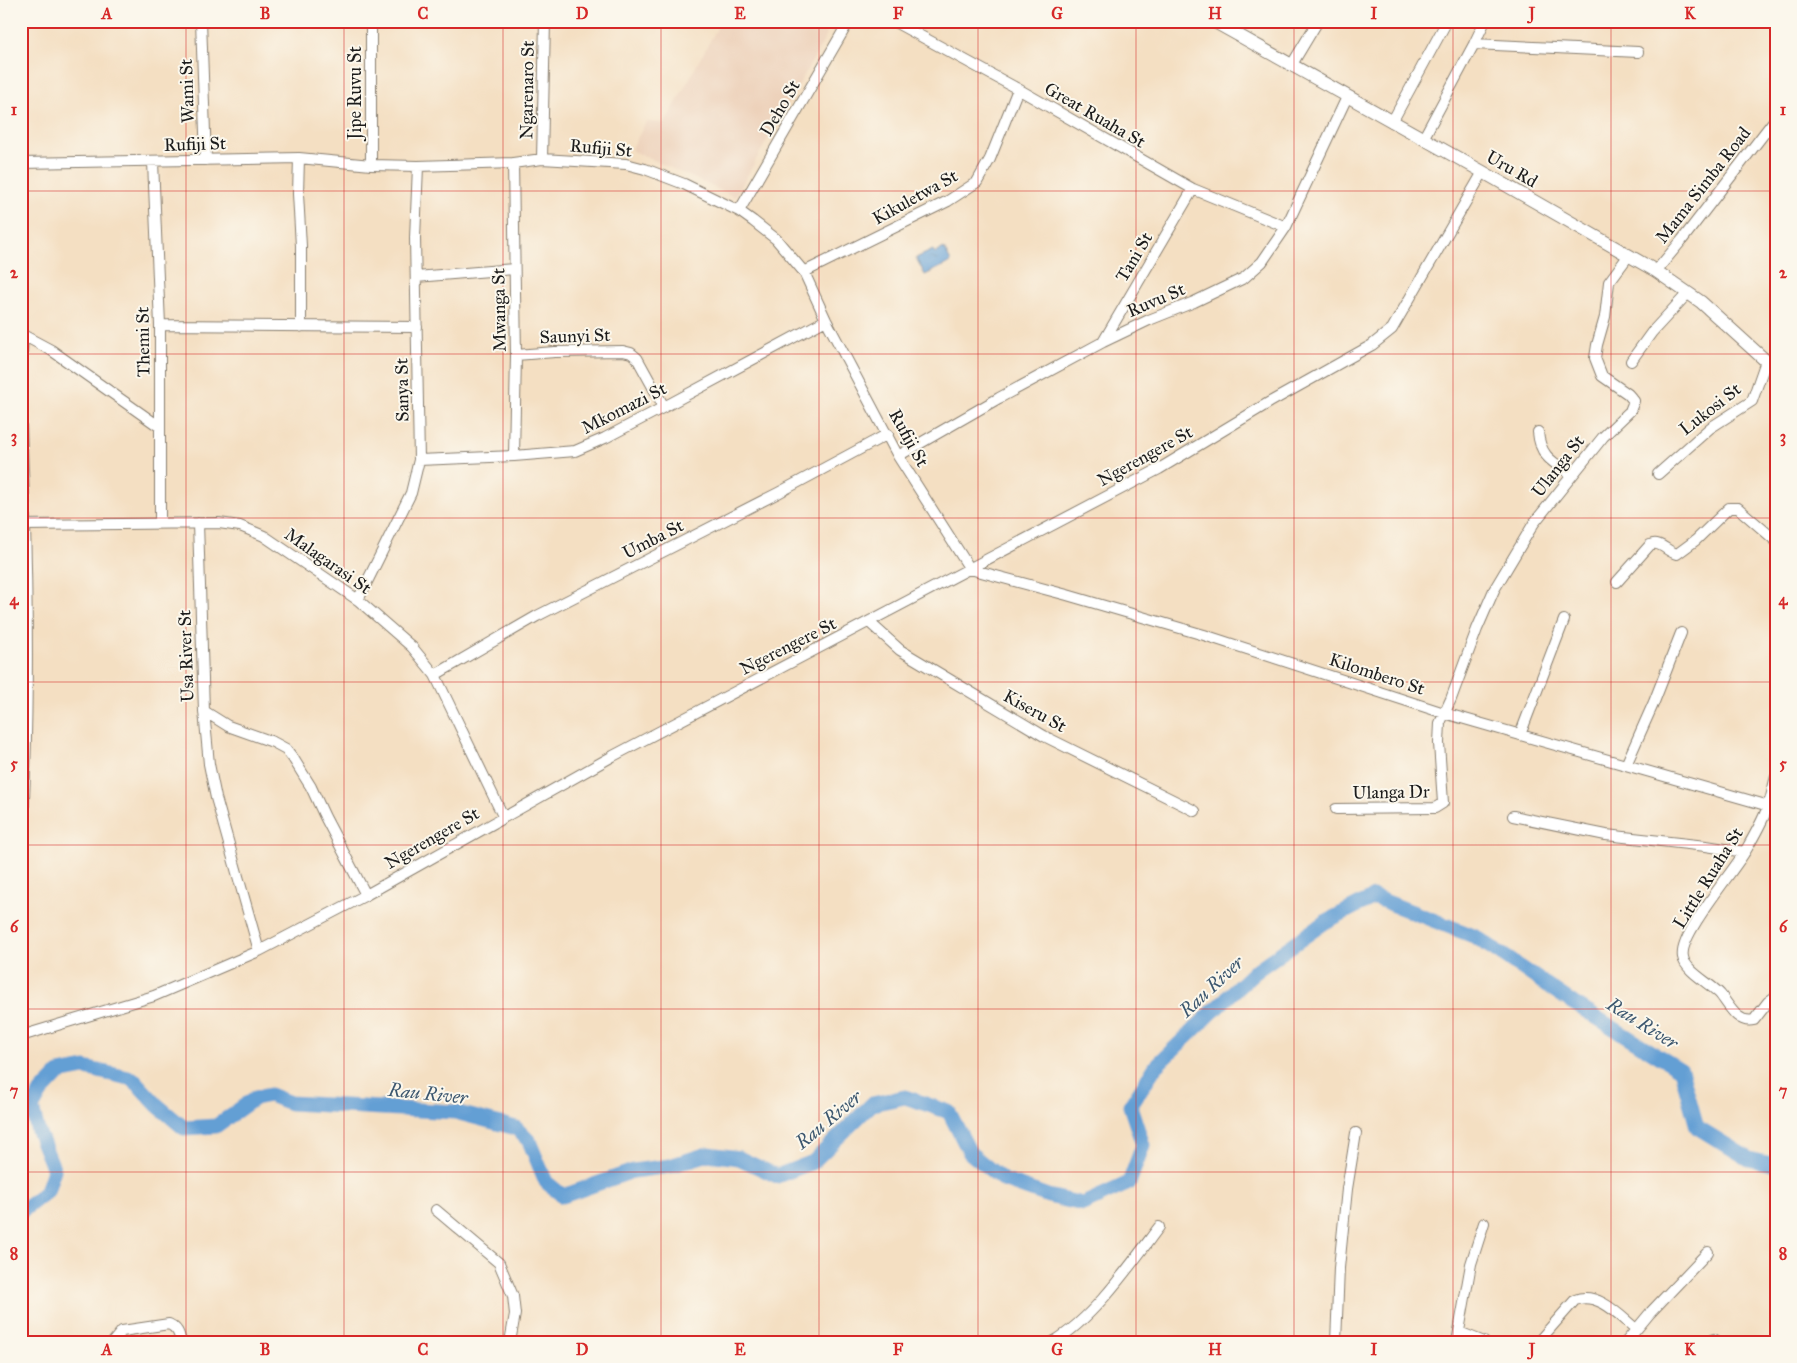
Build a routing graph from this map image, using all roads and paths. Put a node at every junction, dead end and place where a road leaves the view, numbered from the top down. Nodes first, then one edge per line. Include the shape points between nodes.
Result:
1 (201, 21) edge
2 (371, 21) edge
3 (545, 21) edge
4 (850, 21) edge
5 (893, 21) edge
6 (1213, 21) edge
7 (1318, 21) edge
8 (1447, 21) edge
9 (1485, 21) edge
10 (1474, 44) junction
11 (1638, 52) dead end
12 (1291, 66) junction
13 (1018, 89) junction
14 (1347, 97) junction
15 (1776, 118) edge
16 (1392, 122) junction
17 (1423, 139) junction
18 (299, 158) junction
19 (542, 159) junction
20 (206, 160) junction
21 (153, 162) junction
22 (21, 163) edge
23 (513, 163) junction
24 (371, 165) junction
25 (418, 166) junction
26 (1484, 172) junction
27 (1193, 189) junction
28 (739, 210) junction
29 (1286, 227) junction
30 (1629, 255) junction
31 (514, 269) junction
32 (804, 272) junction
33 (1656, 272) junction
34 (416, 278) junction
35 (1688, 294) junction
36 (826, 320) junction
37 (160, 325) junction
38 (301, 326) junction
39 (417, 327) junction
40 (22, 335) edge
41 (1103, 342) junction
42 (516, 356) junction
43 (1631, 361) dead end
44 (1772, 363) edge
45 (21, 372) edge
46 (664, 407) junction
47 (21, 424) edge
48 (160, 427) junction
49 (1538, 432) dead end
50 (888, 434) junction
51 (514, 456) junction
52 (898, 456) junction
53 (419, 460) junction
54 (1658, 474) dead end
55 (1572, 475) junction
56 (160, 523) junction
57 (198, 523) junction
58 (24, 525) edge
59 (1776, 540) edge
60 (970, 570) junction
61 (1617, 582) dead end
62 (24, 597) edge
63 (358, 600) junction
64 (1564, 620) dead end
65 (869, 622) junction
66 (1681, 633) dead end
67 (435, 674) junction
68 (204, 711) junction
69 (1444, 713) junction
70 (1520, 735) junction
71 (1626, 765) junction
72 (1776, 777) edge
73 (23, 785) edge
74 (1772, 807) edge
75 (1336, 809) dead end
76 (1195, 811) dead end
77 (503, 816) junction
78 (1513, 816) dead end
79 (1745, 852) junction
80 (21, 857) edge
81 (366, 895) junction
82 (259, 951) junction
83 (1776, 996) edge
84 (21, 1036) edge
85 (1356, 1133) dead end
86 (436, 1210) dead end
87 (1484, 1223) dead end
88 (1159, 1227) dead end
89 (1708, 1252) dead end
90 (1636, 1329) junction
91 (1458, 1337) edge
92 (113, 1342) edge
93 (180, 1342) edge
94 (510, 1342) edge
95 (1053, 1342) edge
96 (1336, 1342) edge
97 (1484, 1342) edge
98 (1538, 1342) edge
99 (1626, 1342) edge

1 - 20 street, Wami St
2 - 24 street, Jipe Ruvu St
3 - 19 street, Ngarenaro St
4 - 28 street, Deho St
5 - 13 street, Great Ruaha St
6 - 12 street, Uru Rd
7 - 12 street
8 - 16 street
9 - 10 street
10 - 11 street
10 - 17 street
12 - 14 street, Uru Rd
13 - 27 street, Great Ruaha St
13 - 32 street, Kikuletwa St via 990,159 977,182 948,201
14 - 16 street, Uru Rd
14 - 29 street, Ruvu St
15 - 33 street, Mama Simba Road
16 - 17 street, Uru Rd
17 - 26 street, Uru Rd
18 - 20 street, Rufiji St
18 - 24 street, Rufiji St
18 - 38 street
19 - 23 street, Rufiji St
19 - 28 street, Rufiji St via 626,164 684,184
20 - 21 street, Rufiji St
21 - 22 street, Rufiji St
21 - 37 street, Themi St
23 - 25 street, Rufiji St
23 - 31 street, Mwanga St
24 - 25 street, Rufiji St
25 - 34 street, Sanya St
26 - 30 street, Uru Rd
26 - 60 street, Ngerengere St via 1392,329 1372,345 1159,469
27 - 29 street, Great Ruaha St
27 - 41 street, Tani St
28 - 32 street, Rufiji St via 776,239
29 - 41 street, Ruvu St via 1262,262 1244,278
30 - 33 street, Uru Rd
30 - 55 street, Ulanga St via 1609,282 1595,358 1602,376 1628,394 1634,401 1633,406
31 - 34 street
31 - 42 street, Mwanga St
32 - 36 street, Rufiji St
33 - 35 street, Uru Rd
34 - 39 street, Sanya St
35 - 43 street via 1652,332
35 - 44 street, Uru Rd
36 - 46 street, Mkomazi St
36 - 50 street, Rufiji St
37 - 38 street
37 - 48 street, Themi St
38 - 39 street
39 - 53 street, Sanya St
40 - 45 street
40 - 48 street via 51,350
41 - 52 street, Ruvu St
42 - 46 street, Saunyi St via 555,352 631,353 637,358
42 - 51 street, Mwanga St
44 - 54 street, Lukosi St via 1752,401 1710,428
46 - 51 street, Mkomazi St via 575,450
47 - 58 street
48 - 56 street, Themi St
49 - 55 street via 1544,453
50 - 52 street, Rufiji St
50 - 67 street, Umba St via 537,616
51 - 53 street, Mkomazi St
52 - 60 street, Rufiji St
53 - 63 street, Sanya St via 410,493
55 - 69 street, Ulanga St via 1534,523 1506,568 1477,629
56 - 57 street, Malagarasi St
56 - 58 street, Malagarasi St
57 - 63 street, Malagarasi St via 240,526 264,536
57 - 68 street, Usa River St
58 - 62 street
59 - 61 street via 1738,508 1729,508 1677,554 1659,544 1650,545
60 - 65 street, Ngerengere St
60 - 69 street, Kilombero St via 1204,635
62 - 73 street via 27,740
63 - 67 street, Malagarasi St via 412,647
64 - 70 street
65 - 76 street, Kiseru St via 900,650 1044,736
65 - 77 street, Ngerengere St
66 - 71 street
67 - 77 street, Malagarasi St
68 - 81 street, Usa River St via 228,726 273,742 294,758
68 - 82 street via 216,798
69 - 70 street, Kilombero St
69 - 75 street, Ulanga Dr via 1439,731 1442,805 1435,808
70 - 71 street, Kilombero St
71 - 74 street, Kilombero St
72 - 74 street, Little Ruaha St
73 - 80 street
74 - 79 street, Little Ruaha St
77 - 81 street, Ngerengere St
78 - 79 street via 1606,835
79 - 83 street, Little Ruaha St via 1708,903 1687,942 1683,958 1720,994 1732,1011 1745,1020 1754,1020
81 - 82 street, Ngerengere St
82 - 84 street, Ngerengere St via 154,996
85 - 96 street via 1339,1268
86 - 94 street via 498,1263 513,1296 515,1314
87 - 91 street via 1471,1264
88 - 95 street via 1095,1306 1064,1336
89 - 90 street
90 - 98 street via 1603,1303 1582,1298 1575,1300
90 - 99 street
91 - 97 street
92 - 93 street via 122,1331 169,1324 179,1334

